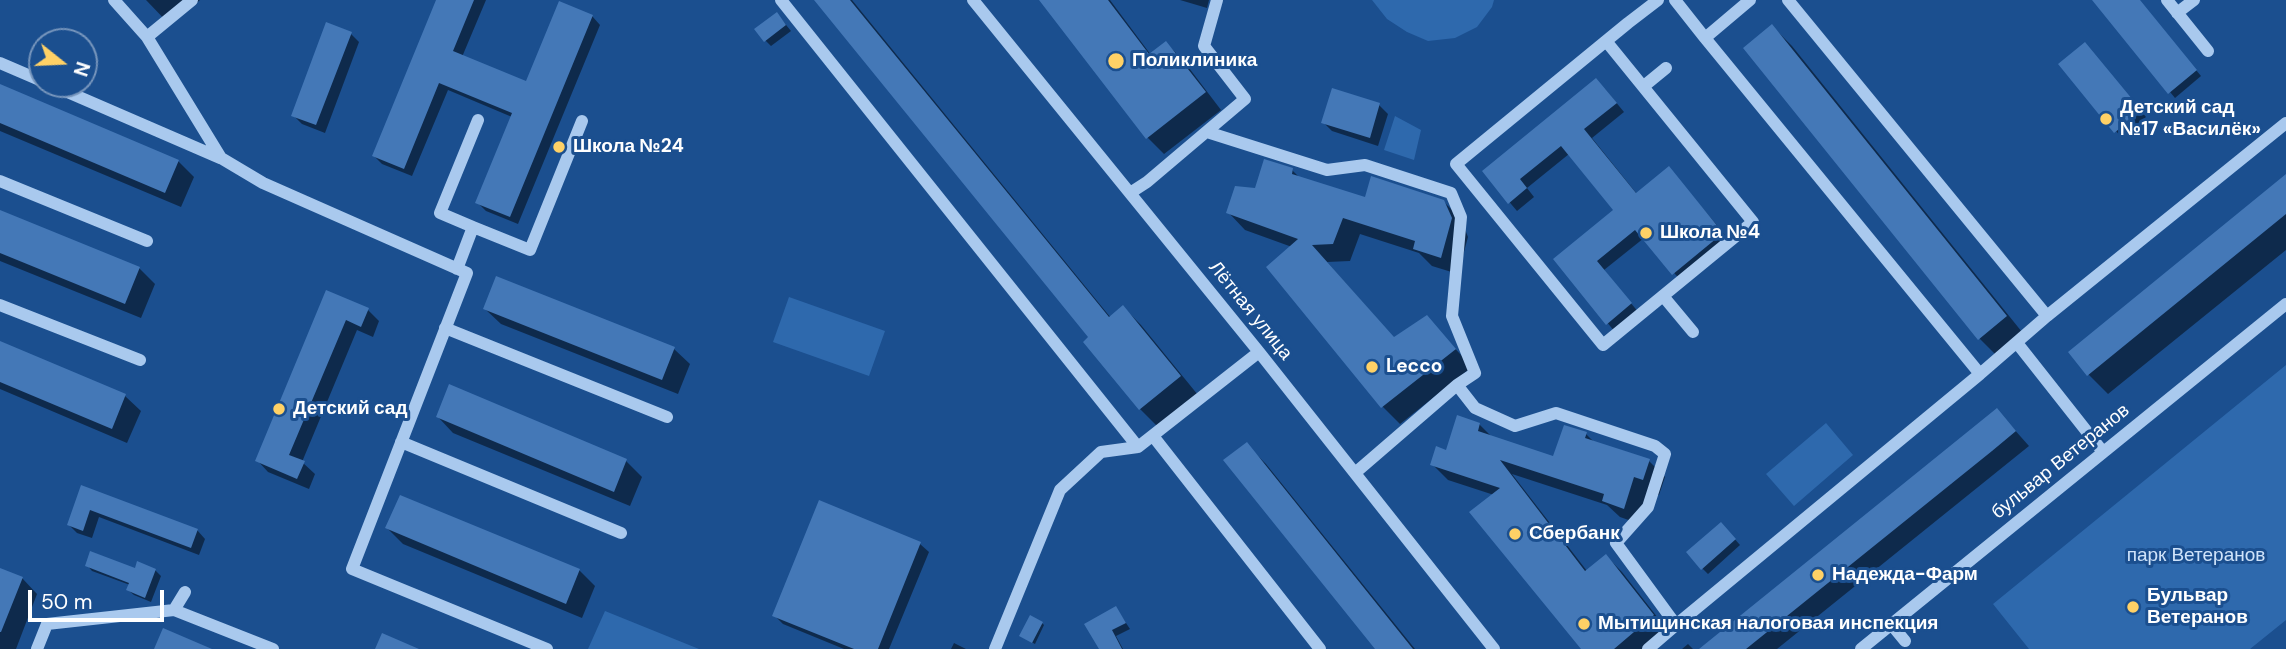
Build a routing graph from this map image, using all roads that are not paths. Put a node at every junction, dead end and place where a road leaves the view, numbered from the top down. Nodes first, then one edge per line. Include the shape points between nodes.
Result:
1 (114, 0) edge
2 (192, 0) edge
3 (781, 0) edge
4 (973, 0) edge
5 (1217, 0) edge
6 (1658, 0) edge
7 (1675, 0) edge
8 (1750, 0) edge
9 (1788, 0) edge
10 (2167, 0) edge
11 (2194, 0) edge
12 (2177, 13) junction
13 (146, 37) junction
14 (1705, 38) junction
15 (1606, 41) junction
16 (2208, 51) dead end
17 (0, 63) edge
18 (1666, 68) dead end
19 (28, 75) edge
20 (1644, 86) junction
21 (82, 98) edge
22 (478, 120) dead end
23 (582, 121) dead end
24 (2286, 123) edge
25 (1207, 132) junction
26 (221, 158) junction
27 (0, 181) edge
28 (1130, 193) junction
29 (473, 227) junction
30 (147, 241) dead end
31 (457, 269) junction
32 (1663, 296) junction
33 (2286, 304) edge
34 (0, 305) edge
35 (2047, 316) junction
36 (445, 328) junction
37 (1693, 332) dead end
38 (2017, 343) junction
39 (1259, 352) junction
40 (140, 360) dead end
41 (1980, 374) junction
42 (1457, 385) junction
43 (667, 417) dead end
44 (1153, 436) junction
45 (401, 442) junction
46 (1139, 447) junction
47 (2103, 452) junction
48 (1355, 473) junction
49 (621, 533) dead end
50 (185, 592) dead end
51 (174, 610) junction
52 (1891, 624) junction
53 (1676, 625) junction
54 (1905, 641) dead end
55 (37, 649) edge
56 (273, 649) edge
57 (547, 649) edge
58 (995, 649) edge
59 (1320, 649) edge
60 (1494, 649) edge
61 (1648, 649) edge
62 (1861, 649) edge

1 - 13 street
2 - 13 street
3 - 46 street
4 - 28 street, Лётная улица
5 - 25 street via 1204,46 1245,99
6 - 15 street
7 - 14 street
8 - 14 street
9 - 35 street
10 - 12 street
11 - 12 street
12 - 16 street
13 - 26 street
14 - 41 street
15 - 20 street
15 - 32 street via 1456,164 1602,345
17 - 19 street
18 - 20 street
20 - 32 street via 1753,222
21 - 26 street
22 - 29 street via 440,213
23 - 29 street via 530,250
24 - 35 street
25 - 28 street
25 - 42 street via 1326,170 1365,165 1451,193 1461,217 1452,316 1475,373
26 - 31 street via 263,183
27 - 30 street
28 - 39 street, Лётная улица
29 - 31 street
31 - 36 street via 467,273
32 - 37 street
33 - 47 street, бульвар Ветеранов
34 - 40 street
35 - 38 street
36 - 43 street
36 - 45 street
38 - 41 street
38 - 47 street
39 - 44 street
39 - 48 street, Лётная улица
41 - 53 street
42 - 48 street
42 - 53 street via 1475,408 1515,426 1556,413 1654,446 1665,454 1648,507 1616,543
44 - 46 street
44 - 59 street
45 - 49 street
45 - 57 street via 352,569
46 - 58 street via 1101,452 1060,490
47 - 52 street, бульвар Ветеранов
48 - 60 street, Лётная улица
50 - 51 street
51 - 55 street via 47,624
51 - 56 street
52 - 54 street
52 - 62 street, бульвар Ветеранов
53 - 61 street

